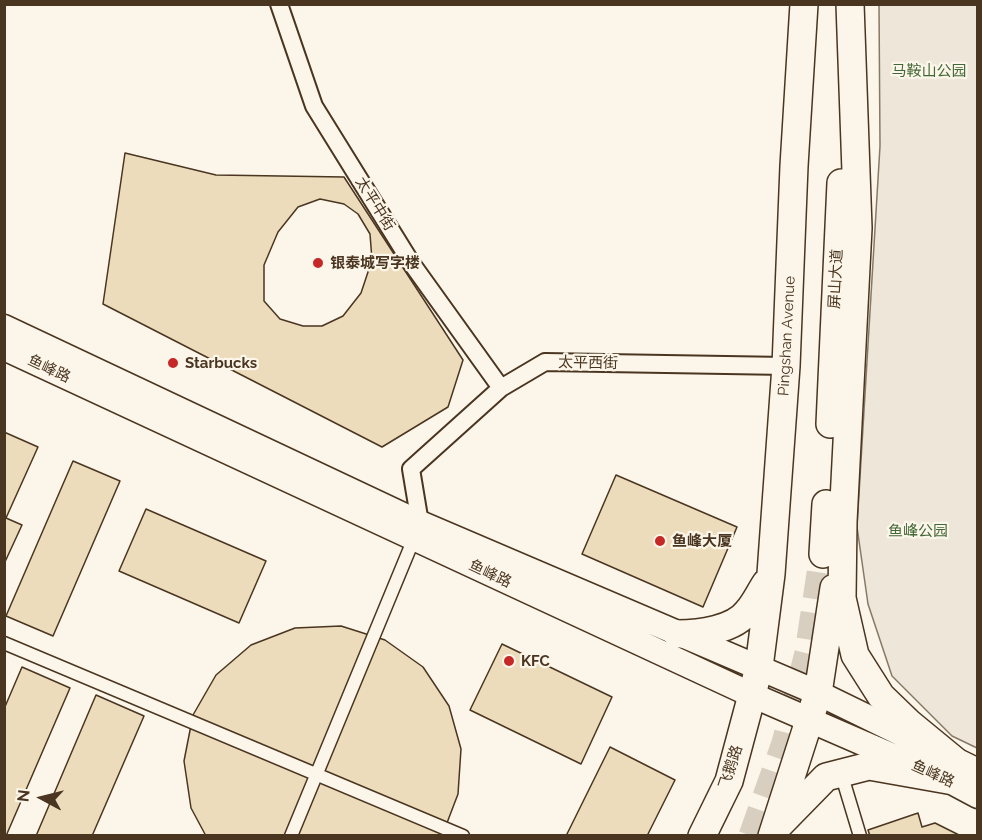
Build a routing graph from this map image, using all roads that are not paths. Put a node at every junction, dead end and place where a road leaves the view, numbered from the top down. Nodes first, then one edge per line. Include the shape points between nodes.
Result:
1 (279, 4) edge
2 (804, 4) edge
3 (849, 4) edge
4 (4, 327) edge
5 (4, 348) edge
6 (786, 366) junction
7 (501, 388) junction
8 (843, 521) junction
9 (417, 531) junction
10 (824, 554) tunnel mouth
11 (771, 574) junction
12 (677, 634) junction
13 (4, 643) edge
14 (759, 667) junction
15 (818, 693) junction
16 (752, 695) junction
17 (810, 720) junction
18 (960, 770) edge
19 (841, 773) junction
20 (318, 774) junction
21 (978, 796) edge
22 (773, 832) edge
23 (291, 836) edge
24 (463, 836) edge
25 (702, 836) edge
26 (860, 836) edge

1 - 7 street, 太平中街 via 314,106 412,264
2 - 6 main road, Pingshan Avenue
3 - 8 main road via 858,228
3 - 10 main road, 屏山大道
4 - 9 main road, 鱼峰路
5 - 9 main road, 鱼峰路
6 - 7 street, 太平西街 via 545,362
6 - 11 main road, Pingshan Avenue
7 - 9 street, 太平西街 via 411,470
8 - 15 main road
8 - 18 main road via 842,598 855,655 881,696
9 - 12 main road, 鱼峰路 via 558,581
9 - 16 main road, 鱼峰路
9 - 20 street
11 - 12 main road via 747,614 704,634
11 - 14 main road, Pingshan Avenue
12 - 14 main road, 鱼峰路
13 - 20 street
14 - 15 main road, 鱼峰路
14 - 16 main road, 飞鹅路
15 - 17 main road
15 - 18 main road, 鱼峰路
16 - 17 main road, 鱼峰路
16 - 25 main road, 飞鹅路 via 729,781
17 - 18 main road, 鱼峰路
17 - 22 main road
18 - 19 main road via 869,766
18 - 21 main road, 鱼峰路
19 - 22 main road via 826,777
19 - 26 street
20 - 23 street
20 - 24 street

